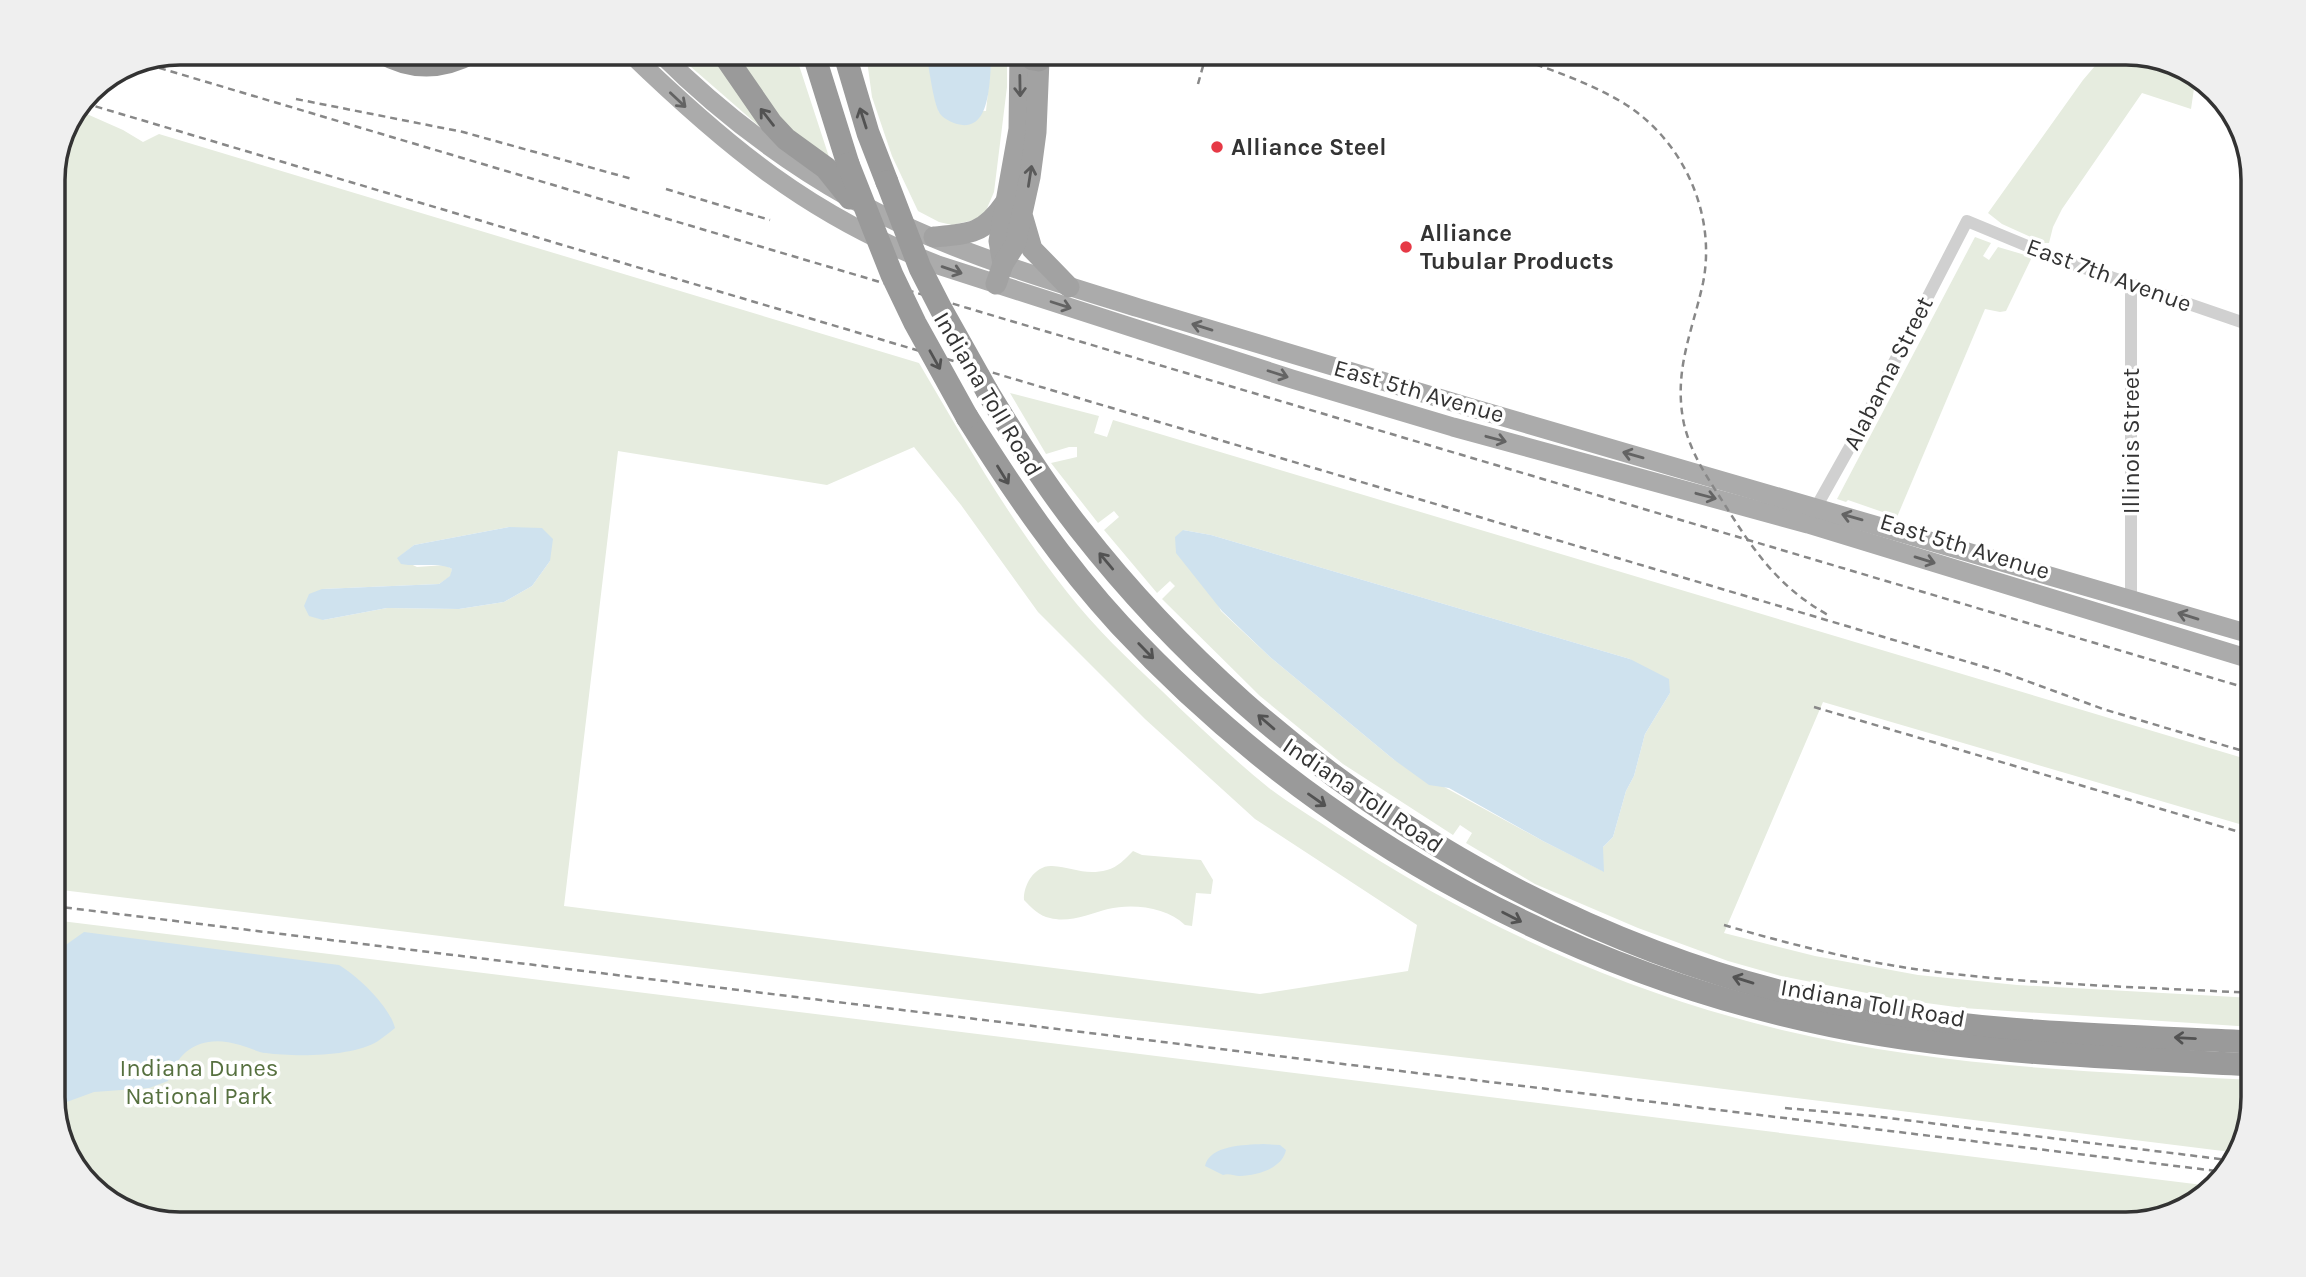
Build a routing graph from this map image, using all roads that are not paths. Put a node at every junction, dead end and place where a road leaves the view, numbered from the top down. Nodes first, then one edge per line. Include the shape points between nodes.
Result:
1 (420, 65) edge
2 (442, 65) edge
3 (643, 65) edge
4 (674, 65) edge
5 (731, 65) edge
6 (816, 65) edge
7 (849, 65) edge
8 (1030, 65) edge
9 (1033, 65) edge
10 (850, 198) junction
11 (1008, 198) junction
12 (1022, 215) junction
13 (1967, 221) joint
14 (934, 237) junction
15 (1003, 264) junction
16 (2131, 284) junction
17 (996, 285) junction
18 (1069, 287) junction
19 (2241, 322) edge
20 (1812, 515) junction
21 (2131, 599) junction
22 (2241, 631) edge
23 (2241, 656) edge
24 (2241, 1041) edge
25 (2241, 1064) edge

1 - 2 highway
3 -> 17 main road, East 5th Avenue via 728,144 794,193 892,247
4 - 10 main road, East 5th Avenue via 755,135
10 -> 5 highway via 826,168 771,122
6 -> 25 highway, Indiana Toll Road, bridge via 848,164 892,275 915,324 1011,486 1127,632 1260,758 1317,801 1514,918 1598,955 1749,1006 1961,1047
24 -> 7 highway, Indiana Toll Road, bridge via 1962,1025 1756,984 1603,930 1520,891 1446,850 1351,788 1279,734 1181,644 1080,530 1024,453 920,268 867,133
8 -> 11 highway
12 -> 9 highway via 1036,132
10 - 14 main road, East 5th Avenue
11 - 14 highway via 981,229
11 - 15 highway via 999,241
12 - 15 highway via 1015,245
12 - 18 highway via 1032,249
13 - 16 street, East 7th Avenue
13 - 20 street, Alabama Street
14 - 15 main road, East 5th Avenue
15 - 17 highway
15 - 18 main road, East 5th Avenue
16 - 19 street, East 7th Avenue
16 - 21 street, Illinois Street
17 -> 20 main road, East 5th Avenue via 1453,427
20 -> 18 main road, East 5th Avenue
21 -> 20 main road, East 5th Avenue
20 -> 23 main road, East 5th Avenue
22 -> 21 main road, East 5th Avenue

